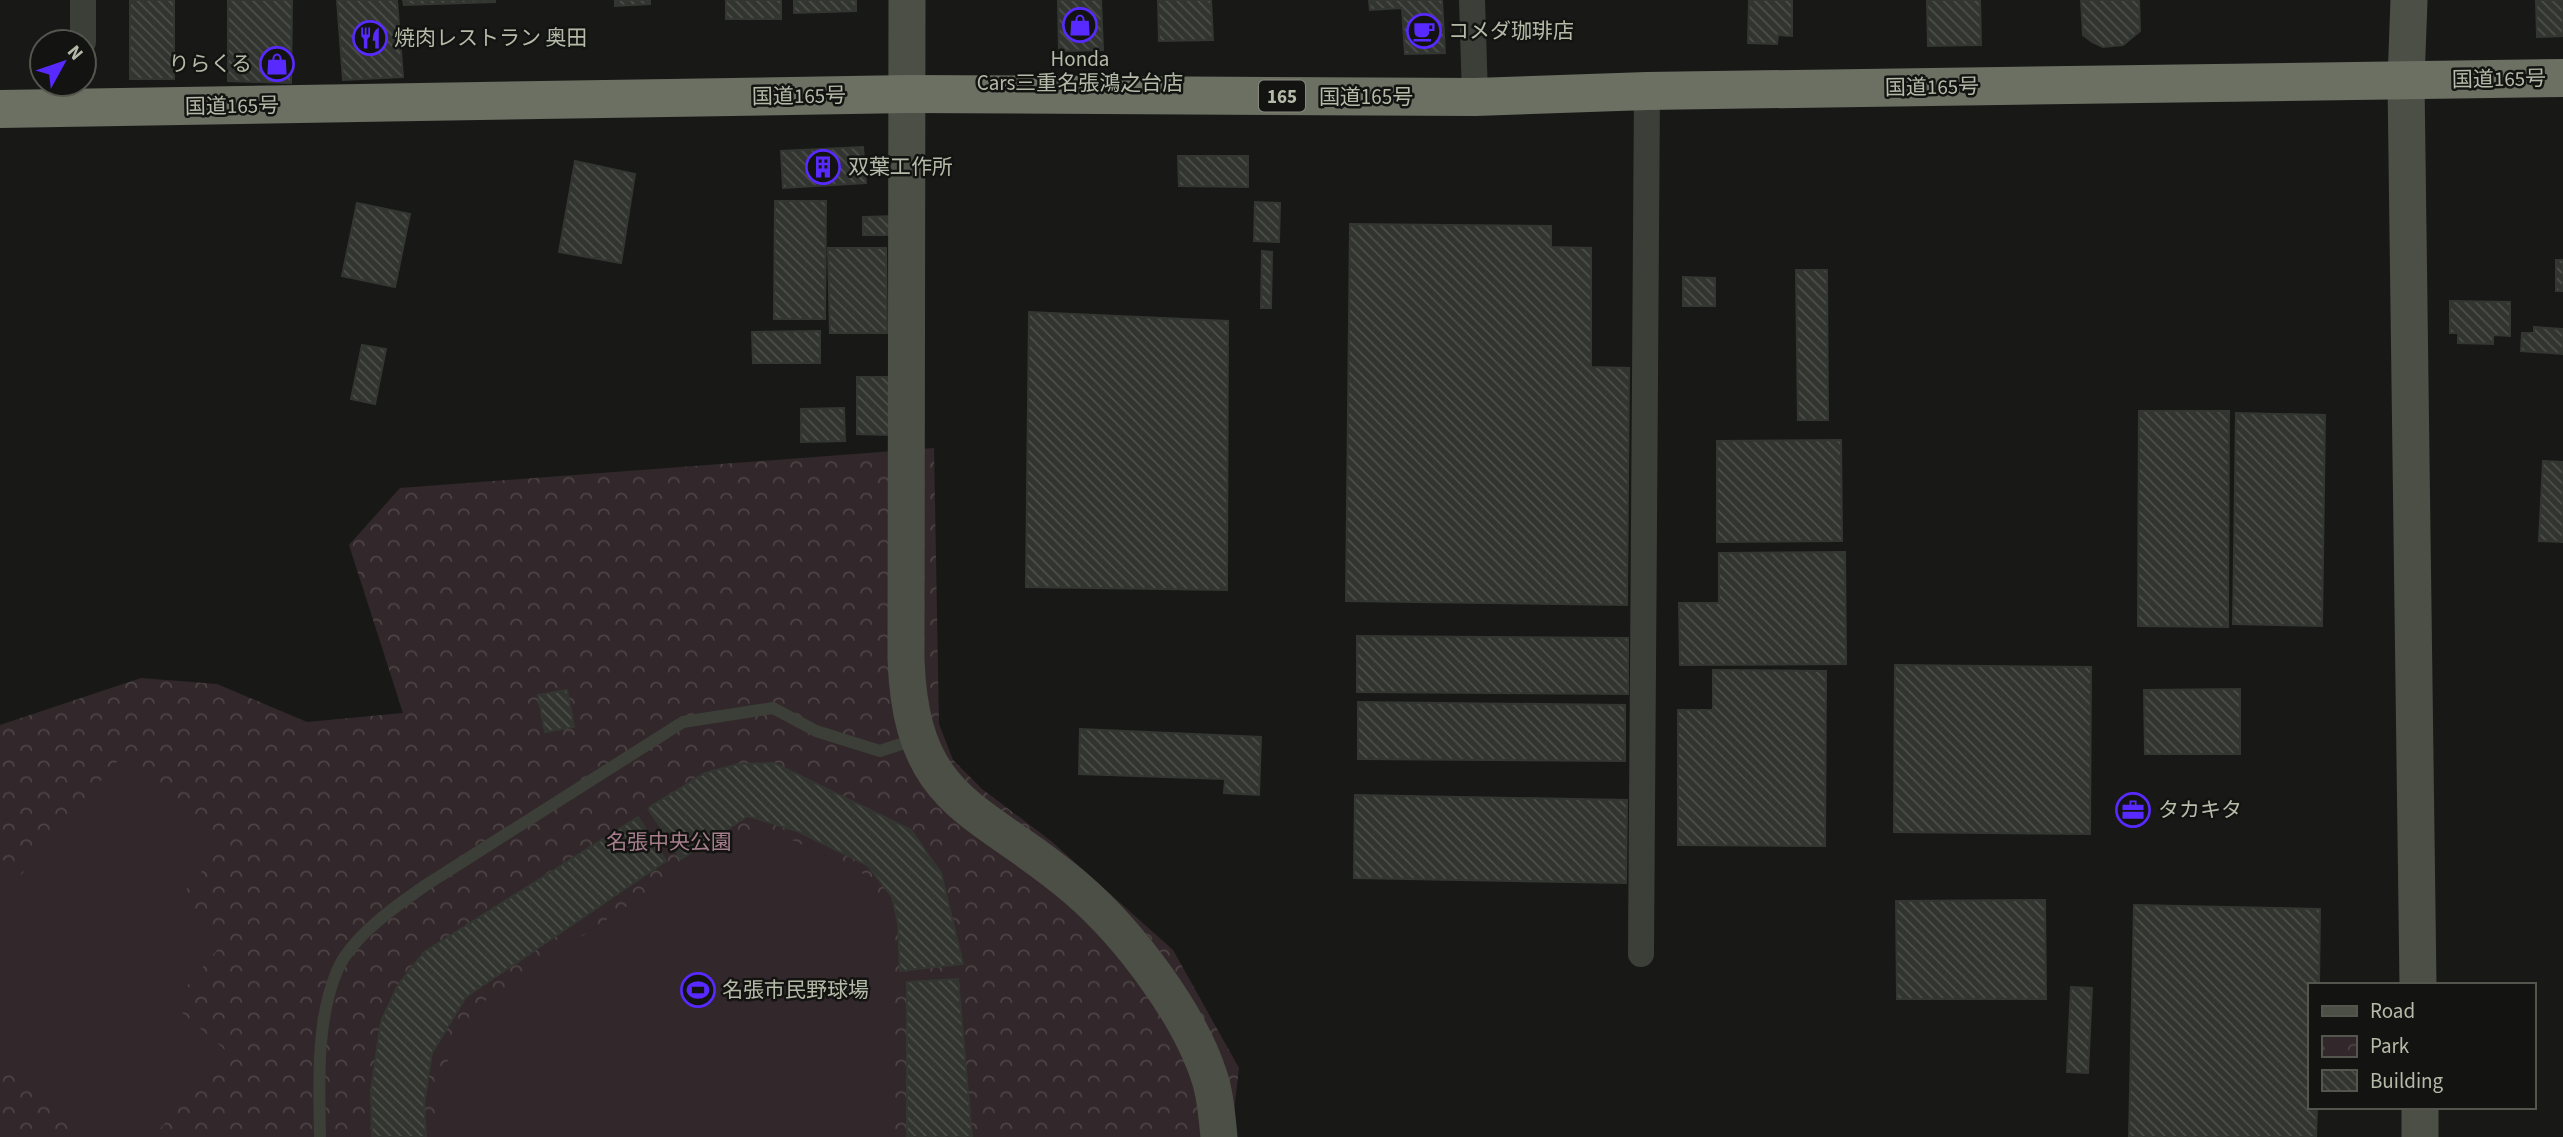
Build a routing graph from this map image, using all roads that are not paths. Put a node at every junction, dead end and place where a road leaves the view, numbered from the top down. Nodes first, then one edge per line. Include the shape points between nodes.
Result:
1 (83, 0) edge
2 (907, 0) edge
3 (1472, 0) edge
4 (2409, 0) edge
5 (83, 28) edge
6 (2563, 78) edge
7 (2406, 81) junction
8 (1647, 91) junction
9 (908, 94) junction
10 (98, 96) edge
11 (1475, 97) junction
12 (70, 98) edge
13 (0, 109) edge
14 (917, 739) junction
15 (1642, 954) dead end
16 (2418, 983) edge
17 (2420, 1109) edge
18 (320, 1137) edge
19 (1219, 1137) edge
20 (2420, 1137) edge

1 - 5 street
2 - 9 street
3 - 11 street
4 - 7 street
6 - 7 highway, 国道165号 / 165
7 - 8 highway, 国道165号 / 165
7 - 16 street
8 - 11 highway, 国道165号 / 165
8 - 15 street
9 - 10 highway, 国道165号 / 165
9 - 11 highway, 国道165号 / 165
9 - 14 street via 906,659 907,695
12 - 13 highway, 国道165号 / 165
14 - 18 lane via 880,751 816,731 772,709 683,722 426,885 390,910 338,969 320,1057
14 - 19 street via 953,796 1076,889 1146,967 1169,998 1210,1079
17 - 20 street

